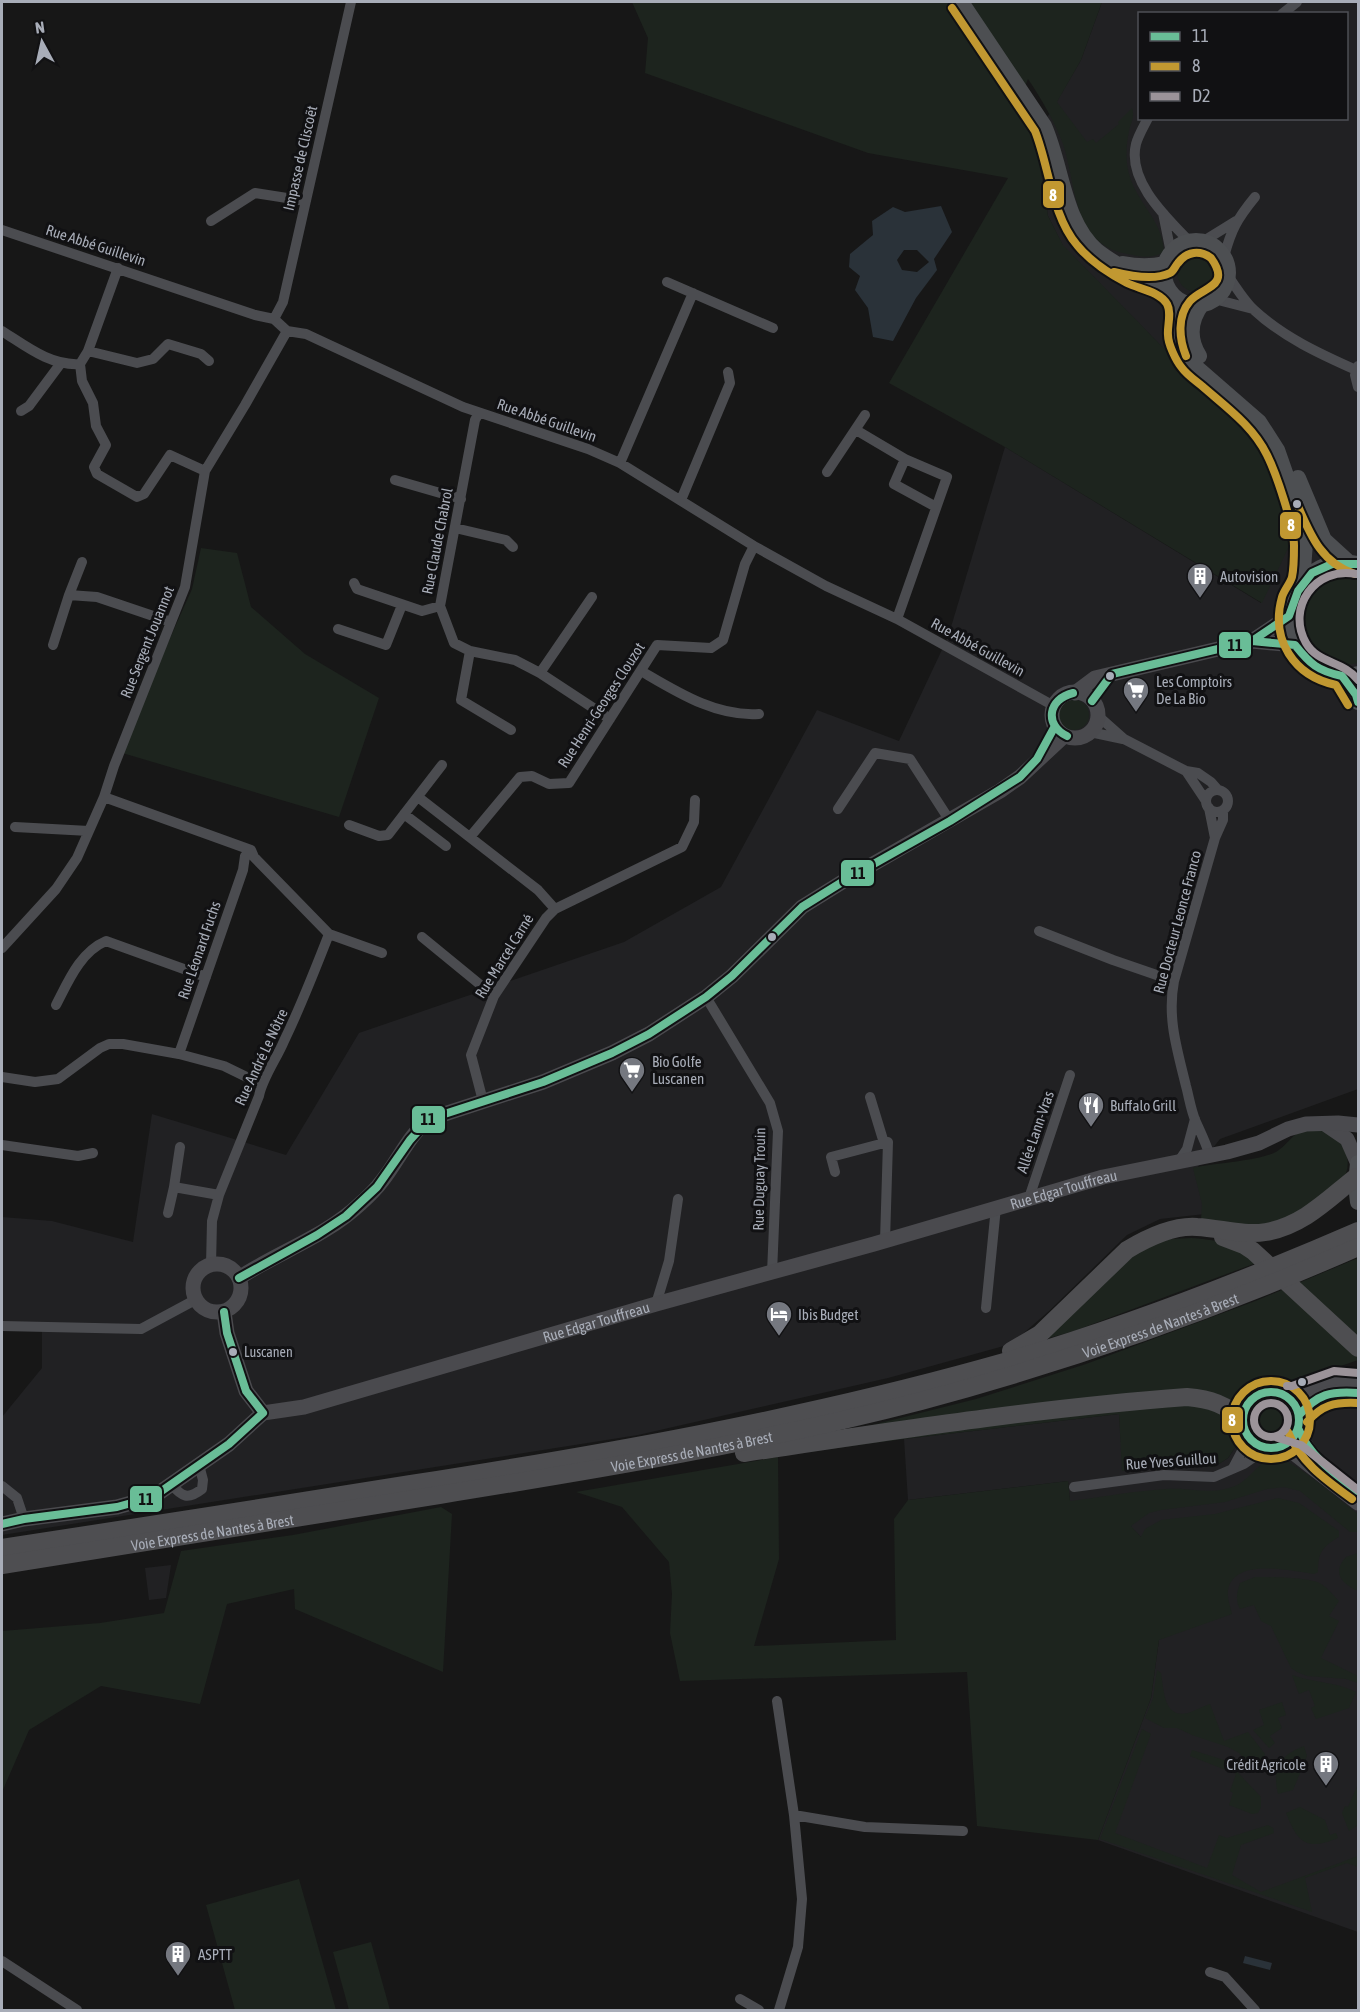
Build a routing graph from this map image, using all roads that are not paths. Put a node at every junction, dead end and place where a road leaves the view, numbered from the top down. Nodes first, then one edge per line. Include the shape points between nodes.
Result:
1 (351, 2) edge
2 (961, 2) edge
3 (1297, 2) edge
4 (1284, 12) edge
5 (1147, 120) edge
6 (1255, 197) dead end
7 (306, 201) junction
8 (1163, 213) junction
9 (211, 221) dead end
10 (1236, 221) junction
11 (2, 230) edge
12 (1196, 242) junction
13 (1224, 257) junction
14 (1168, 259) junction
15 (1116, 262) junction
16 (118, 268) junction
17 (1228, 276) junction
18 (667, 282) dead end
19 (693, 294) junction
20 (1173, 294) junction
21 (1208, 302) junction
22 (1253, 309) junction
23 (274, 319) junction
24 (773, 328) dead end
25 (2, 331) edge
26 (287, 331) junction
27 (88, 351) junction
28 (208, 361) dead end
29 (61, 363) junction
30 (80, 364) junction
31 (1357, 368) edge
32 (728, 372) dead end
33 (1359, 387) edge
34 (21, 411) dead end
35 (479, 413) junction
36 (865, 414) dead end
37 (856, 430) junction
38 (905, 459) junction
39 (620, 463) junction
40 (205, 471) junction
41 (827, 472) dead end
42 (395, 480) dead end
43 (460, 499) junction
44 (681, 500) junction
45 (936, 507) junction
46 (455, 528) junction
47 (754, 546) junction
48 (513, 547) dead end
49 (82, 562) dead end
50 (1353, 562) edge
51 (1302, 582) junction
52 (354, 583) dead end
53 (69, 595) junction
54 (592, 597) dead end
55 (402, 605) junction
56 (440, 606) junction
57 (1289, 616) junction
58 (897, 619) junction
59 (171, 622) junction
60 (338, 629) dead end
61 (1252, 641) junction
62 (53, 645) dead end
63 (1295, 645) junction
64 (470, 651) junction
65 (641, 671) junction
66 (540, 673) junction
67 (1112, 674) junction
68 (1350, 675) edge
69 (1075, 693) junction
70 (1359, 702) edge
71 (1054, 705) junction
72 (1095, 708) junction
73 (759, 714) dead end
74 (610, 719) junction
75 (511, 730) dead end
76 (1059, 731) junction
77 (1090, 732) junction
78 (1124, 739) junction
79 (442, 765) dead end
80 (1186, 771) junction
81 (1218, 790) junction
82 (104, 796) junction
83 (418, 797) junction
84 (695, 801) dead end
85 (1208, 805) junction
86 (838, 809) dead end
87 (1223, 810) junction
88 (404, 814) junction
89 (950, 821) junction
90 (349, 825) dead end
91 (15, 826) dead end
92 (89, 831) junction
93 (470, 837) junction
94 (1215, 838) junction
95 (446, 846) dead end
96 (246, 853) junction
97 (555, 909) junction
98 (1039, 931) dead end
99 (329, 934) junction
100 (422, 937) dead end
101 (2, 948) edge
102 (382, 954) dead end
103 (206, 977) junction
104 (1174, 981) junction
105 (494, 996) junction
106 (706, 997) junction
107 (56, 1005) dead end
108 (179, 1054) junction
109 (1070, 1075) dead end
110 (2, 1077) edge
111 (261, 1084) junction
112 (870, 1096) dead end
113 (483, 1101) junction
114 (1195, 1119) junction
115 (1325, 1124) junction
116 (1359, 1125) edge
117 (884, 1143) junction
118 (2, 1145) edge
119 (180, 1147) dead end
120 (93, 1152) dead end
121 (1210, 1156) junction
122 (1179, 1161) junction
123 (835, 1172) dead end
124 (1358, 1180) edge
125 (174, 1186) junction
126 (219, 1195) junction
127 (1029, 1198) junction
128 (678, 1199) dead end
129 (996, 1208) junction
130 (168, 1213) dead end
131 (1359, 1231) edge
132 (1165, 1232) junction
133 (885, 1241) junction
134 (1359, 1247) edge
135 (211, 1265) junction
136 (772, 1273) junction
137 (239, 1278) junction
138 (195, 1300) junction
139 (656, 1304) junction
140 (986, 1308) dead end
141 (224, 1312) junction
142 (2, 1326) edge
143 (1359, 1348) edge
144 (1359, 1383) edge
145 (885, 1393) junction
146 (1359, 1393) edge
147 (1286, 1396) junction
148 (263, 1413) junction
149 (1298, 1421) junction
150 (1245, 1428) junction
151 (1271, 1448) junction
152 (627, 1464) junction
153 (199, 1465) junction
154 (1233, 1468) junction
155 (171, 1484) junction
156 (2, 1486) edge
157 (1074, 1487) dead end
158 (1359, 1491) edge
159 (1359, 1503) edge
160 (24, 1519) junction
161 (2, 1524) edge
162 (2, 1548) edge
163 (2, 1565) edge
164 (777, 1701) dead end
165 (794, 1815) junction
166 (963, 1831) dead end
167 (2, 1960) edge
168 (1210, 1972) dead end
169 (740, 1999) dead end
170 (77, 2010) edge
171 (759, 2010) edge
172 (779, 2010) edge
173 (1255, 2010) edge

1 - 7 street, Impasse de Cliscoët
2 - 15 main road via 1044,126 1076,226 1098,251
3 - 4 street
5 - 8 street via 1136,144 1134,165 1141,183
6 - 10 street
7 - 9 street via 255,193
7 - 23 street, Impasse de Cliscoët via 283,303
8 - 12 street
8 - 14 street
10 - 12 street
10 - 13 street
11 - 16 street, Rue Abbé Guillevin
12 - 13 main road via 1218,250
12 - 14 main road via 1179,246
13 - 17 main road
14 - 15 main road via 1155,266 1138,267
14 - 20 main road via 1164,273
15 - 20 main road
16 - 23 street, Rue Abbé Guillevin
16 - 27 street
17 - 21 main road via 1226,285
17 - 22 street
18 - 19 street
19 - 24 street
19 - 39 street
20 - 21 main road via 1188,304
20 - 51 main road via 1179,309 1179,335 1190,362 1259,422 1277,450 1305,543
21 - 22 street
21 - 50 main road via 1196,312 1191,330 1198,356 1276,428 1287,446 1324,540
22 - 31 street via 1322,355
23 - 26 street, Rue Abbé Guillevin
25 - 29 street
26 - 35 street, Rue Abbé Guillevin via 306,334
26 - 40 street, Rue Sergent Jouannot
27 - 28 street via 137,363 153,359 168,344 201,354
27 - 30 street
29 - 30 street
29 - 34 street
30 - 40 street via 96,426 106,445 94,467 97,474 137,497 144,494 170,455
31 - 33 street via 1355,380
32 - 44 street via 730,383
35 - 39 street, Rue Abbé Guillevin
35 - 43 street, Rue Claude Chabrol
36 - 37 street
37 - 38 street
37 - 41 street
38 - 45 street via 894,484
38 - 45 street via 947,477
39 - 44 street, Rue Abbé Guillevin
40 - 59 street, Rue Sergent Jouannot via 185,587
42 - 43 street
43 - 46 street, Rue Claude Chabrol
44 - 47 street, Rue Abbé Guillevin
45 - 58 street
46 - 48 street via 506,540
46 - 56 street, Rue Claude Chabrol
47 - 58 street, Rue Abbé Guillevin
47 - 65 street, Rue Henri-Georges Clouzot via 723,640 711,648 657,645
49 - 53 street
50 - 51 main road via 1325,564
51 - 57 main road via 1292,599
52 - 55 street via 357,589
53 - 59 street via 97,597
53 - 62 street
54 - 66 street
55 - 56 street via 422,611
55 - 60 street via 386,645
56 - 64 street, Rue Claude Chabrol via 454,643
57 - 61 street
57 - 63 main road
58 - 71 street, Rue Abbé Guillevin
59 - 82 street, Rue Sergent Jouannot
61 - 63 street
61 - 67 street
63 - 68 main road via 1307,661 1324,672
64 - 66 street via 515,660
64 - 75 street via 461,700
65 - 73 street via 690,700 744,715
65 - 74 street, Rue Henri-Georges Clouzot
66 - 74 street
67 - 69 street via 1095,678
67 - 72 street via 1100,688
68 - 70 main road
69 - 71 street
69 - 72 street via 1082,694
71 - 76 street via 1052,712
72 - 77 street via 1097,722
72 - 78 street
74 - 93 street, Rue Henri-Georges Clouzot via 569,783 549,784 532,776 520,777
76 - 77 street via 1077,738
76 - 89 street via 1020,777
77 - 78 street
78 - 80 street
79 - 83 street
80 - 81 street via 1198,773
80 - 85 street
81 - 85 street via 1208,794
81 - 87 street via 1228,798
82 - 92 street, Rue Sergent Jouannot
82 - 96 street
83 - 88 street
83 - 93 street
84 - 97 street, Rue Marcel Carné via 694,822 682,847
85 - 87 street via 1216,811
85 - 94 street, Rue Docteur Leonce Franco
86 - 89 street via 875,753 910,759
87 - 94 street, Rue Docteur Leonce Franco
88 - 90 street via 388,835 379,836
88 - 95 street
89 - 106 street via 802,907
91 - 92 street
92 - 101 street, Rue Sergent Jouannot via 56,889
93 - 97 street via 538,890
94 - 104 street, Rue Docteur Leonce Franco
96 - 99 street
96 - 103 street, Rue Léonard Fuchs
97 - 105 street, Rue Marcel Carné
98 - 104 street
99 - 102 street
99 - 111 street, Rue André Le Nôtre via 298,1011
100 - 105 street
103 - 107 street via 106,941 74,970
103 - 108 street, Rue Léonard Fuchs
104 - 114 street, Rue Docteur Leonce Franco via 1170,1020
105 - 113 street, Rue Marcel Carné via 471,1054
106 - 113 street via 612,1053 543,1082
106 - 136 street, Rue Duguay Trouin via 770,1103 778,1131
108 - 110 street via 109,1044 58,1079 35,1082
108 - 111 street via 224,1066
109 - 127 street, Allée Lann-Vras
111 - 126 street, Rue André Le Nôtre
112 - 117 street
113 - 137 street via 429,1119 419,1127 382,1182 359,1205 327,1230
114 - 121 street, Rue Docteur Leonce Franco
114 - 122 street, Rue Docteur Leonce Franco via 1187,1149
115 - 116 street, Rue Edgar Touffreau
115 - 121 street, Rue Edgar Touffreau via 1288,1129 1259,1143
115 - 124 street via 1347,1138
117 - 123 street via 831,1157
117 - 133 street via 888,1142
118 - 120 street via 78,1156
119 - 125 street
121 - 122 street, Rue Edgar Touffreau
122 - 127 street, Rue Edgar Touffreau
124 - 132 highway via 1317,1210 1280,1228 1254,1233 1194,1226
125 - 126 street
125 - 130 street
126 - 135 street, Rue André Le Nôtre via 212,1221
127 - 129 street, Rue Edgar Touffreau
128 - 139 street via 669,1261
129 - 133 street, Rue Edgar Touffreau
129 - 140 street
131 - 145 highway, Voie Express de Nantes à Brest via 1153,1313 1046,1349
132 - 143 highway via 1194,1232 1244,1245
132 - 145 highway via 1127,1250 1029,1342 1008,1352 905,1381
133 - 136 street, Rue Edgar Touffreau
134 - 152 highway, Voie Express de Nantes à Brest via 1204,1311 981,1384 830,1423
135 - 137 street via 228,1266
135 - 138 street via 195,1278
136 - 139 street, Rue Edgar Touffreau
137 - 141 street via 240,1295
138 - 141 street via 207,1311
138 - 142 street via 141,1329
139 - 148 street, Rue Edgar Touffreau via 304,1407
141 - 148 street via 246,1391
144 - 147 street via 1336,1381
145 - 162 highway, Voie Express de Nantes à Brest via 754,1424 606,1452
146 - 149 street via 1338,1391 1313,1399
147 - 149 street via 1294,1404
147 - 150 street via 1270,1392 1254,1397 1247,1405
148 - 153 street
149 - 151 street via 1287,1443
149 - 158 street via 1305,1443 1316,1458
150 - 151 street via 1257,1445
150 - 152 highway via 1232,1411 1219,1403 1203,1398 1176,1398 967,1420 662,1465
150 - 154 street, Rue Yves Guillou via 1242,1451
151 - 154 street, Rue Yves Guillou
151 - 159 street via 1295,1454
152 - 163 highway, Voie Express de Nantes à Brest
153 - 155 street
153 - 155 street via 203,1480 197,1493 181,1496
154 - 157 street, Rue Yves Guillou via 1214,1477 1164,1475
155 - 160 street via 136,1503
156 - 160 street via 16,1498
160 - 161 street
164 - 165 street
165 - 166 street via 865,1827
165 - 172 street via 802,1899 798,1947
167 - 170 street
168 - 173 street via 1225,1977
169 - 171 street

